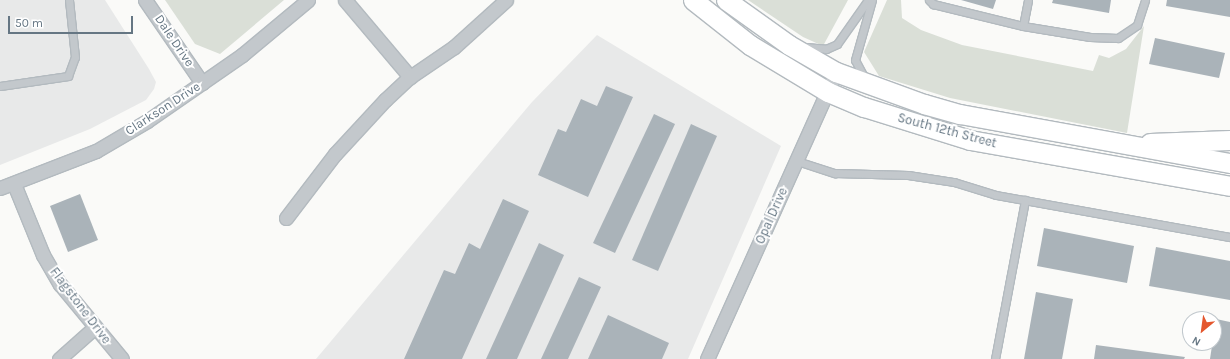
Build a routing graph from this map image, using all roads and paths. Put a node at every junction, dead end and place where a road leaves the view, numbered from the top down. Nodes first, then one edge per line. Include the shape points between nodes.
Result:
1 (69, 0) edge
2 (145, 0) edge
3 (308, 0) edge
4 (346, 0) edge
5 (506, 0) edge
6 (693, 0) edge
7 (726, 0) edge
8 (868, 0) edge
9 (872, 0) edge
10 (929, 0) edge
11 (1028, 0) edge
12 (1145, 0) edge
13 (1023, 26) junction
14 (789, 45) junction
15 (836, 72) junction
16 (410, 77) junction
17 (202, 83) junction
18 (0, 86) edge
19 (876, 89) junction
20 (828, 92) junction
21 (1230, 140) edge
22 (1138, 147) junction
23 (797, 161) junction
24 (1230, 163) edge
25 (14, 184) junction
26 (1230, 186) edge
27 (0, 188) edge
28 (1025, 200) junction
29 (286, 218) dead end
30 (1230, 237) edge
31 (95, 327) junction
32 (59, 359) edge
33 (122, 359) edge
34 (707, 359) edge
35 (995, 359) edge

1 - 18 lane via 75,57 68,76
2 - 17 street, Dale Drive
3 - 17 street, Clarkson Drive
4 - 16 street
5 - 16 street via 454,47
6 - 20 main road, South 12th Street via 750,45
7 - 14 main road, South 12th Street
8 - 14 lane via 833,47
9 - 19 lane via 855,60 861,74
10 - 13 lane via 933,4
11 - 13 lane
12 - 13 lane via 1137,26 1118,38 1090,37
14 - 15 main road, South 12th Street
15 - 19 main road, South 12th Street
15 - 20 street, Opal Drive
16 - 29 street via 335,154
17 - 25 street, Clarkson Drive via 96,151
19 - 22 main road, South 12th Street via 960,114
20 - 23 street, Opal Drive
20 - 26 main road, South 12th Street via 904,121 970,140
21 - 22 main road via 1160,140
22 - 24 main road, South 12th Street
23 - 28 lane via 835,174 908,175 954,182
23 - 34 street, Opal Drive
25 - 27 street, Clarkson Drive
25 - 31 street, Flagstone Drive via 43,255
28 - 30 lane
28 - 35 lane
31 - 32 street
31 - 33 street, Flagstone Drive

